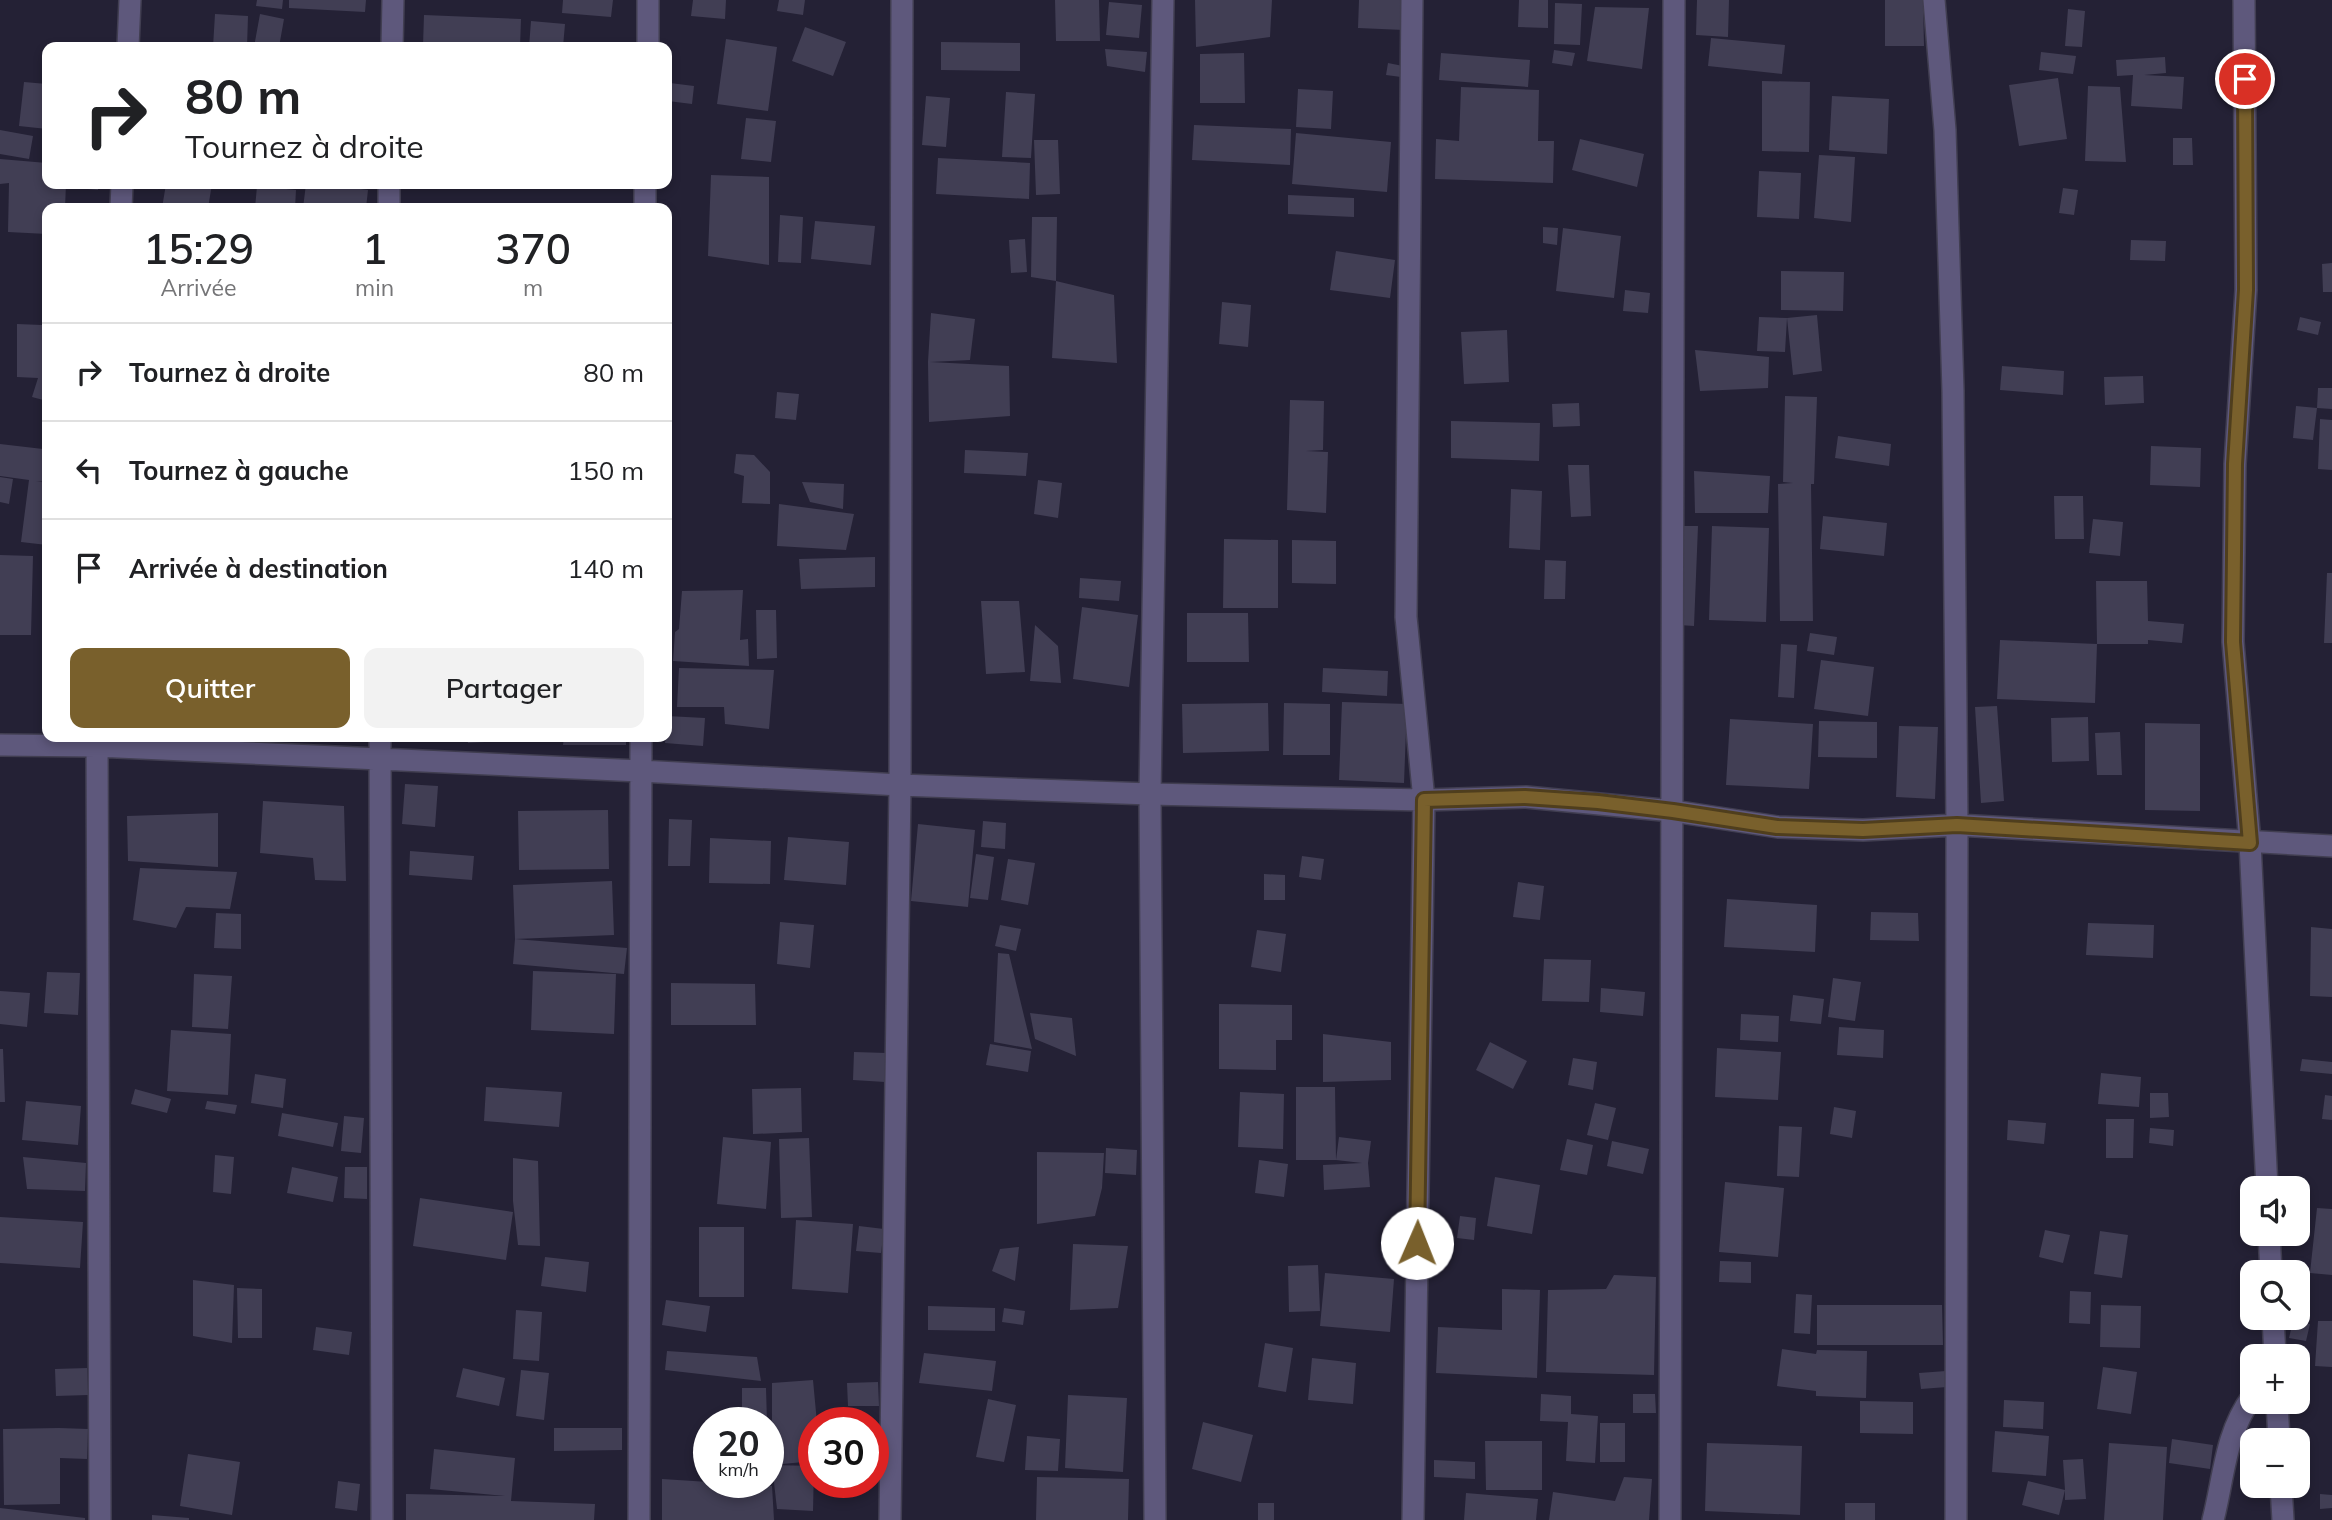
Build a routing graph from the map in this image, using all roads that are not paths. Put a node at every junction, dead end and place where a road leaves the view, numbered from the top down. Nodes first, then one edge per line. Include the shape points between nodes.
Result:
1 (130, 0) edge
2 (393, 0) edge
3 (649, 0) edge
4 (902, 0) edge
5 (1163, 0) edge
6 (1412, 0) edge
7 (1674, 0) edge
8 (1934, 0) edge
9 (2244, 0) edge
10 (128, 42) edge
11 (392, 42) edge
12 (648, 42) edge
13 (64, 742) edge
14 (96, 742) edge
15 (112, 742) edge
16 (380, 742) edge
17 (640, 742) edge
18 (0, 744) edge
19 (379, 759) junction
20 (640, 771) junction
21 (900, 785) junction
22 (1150, 794) junction
23 (1424, 800) junction
24 (1673, 811) junction
25 (1957, 825) junction
26 (2250, 843) junction
27 (2332, 846) edge
28 (2266, 1176) edge
29 (2241, 1414) edge
30 (2282, 1498) edge
31 (100, 1520) edge
32 (382, 1520) edge
33 (639, 1520) edge
34 (890, 1520) edge
35 (1155, 1520) edge
36 (1413, 1520) edge
37 (1670, 1520) edge
38 (1956, 1520) edge
39 (2213, 1520) edge
40 (2283, 1520) edge

1 - 10 street
2 - 11 street
3 - 12 street
4 - 21 street
5 - 22 street
6 - 23 street via 1406,617
7 - 24 street
8 - 25 street via 1945,130 1953,378
9 - 26 street via 2246,290 2235,464 2233,642
13 - 18 street
14 - 31 street
15 - 19 street
16 - 19 street
17 - 20 street
19 - 20 street
19 - 32 street
20 - 21 street
20 - 33 street
21 - 22 street
21 - 34 street
22 - 23 street
22 - 35 street
23 - 24 street via 1525,797
23 - 36 street
24 - 25 street via 1777,827 1863,830
24 - 37 street
25 - 26 street
25 - 38 street
26 - 27 street
26 - 28 street
29 - 39 street via 2231,1437
30 - 40 street

